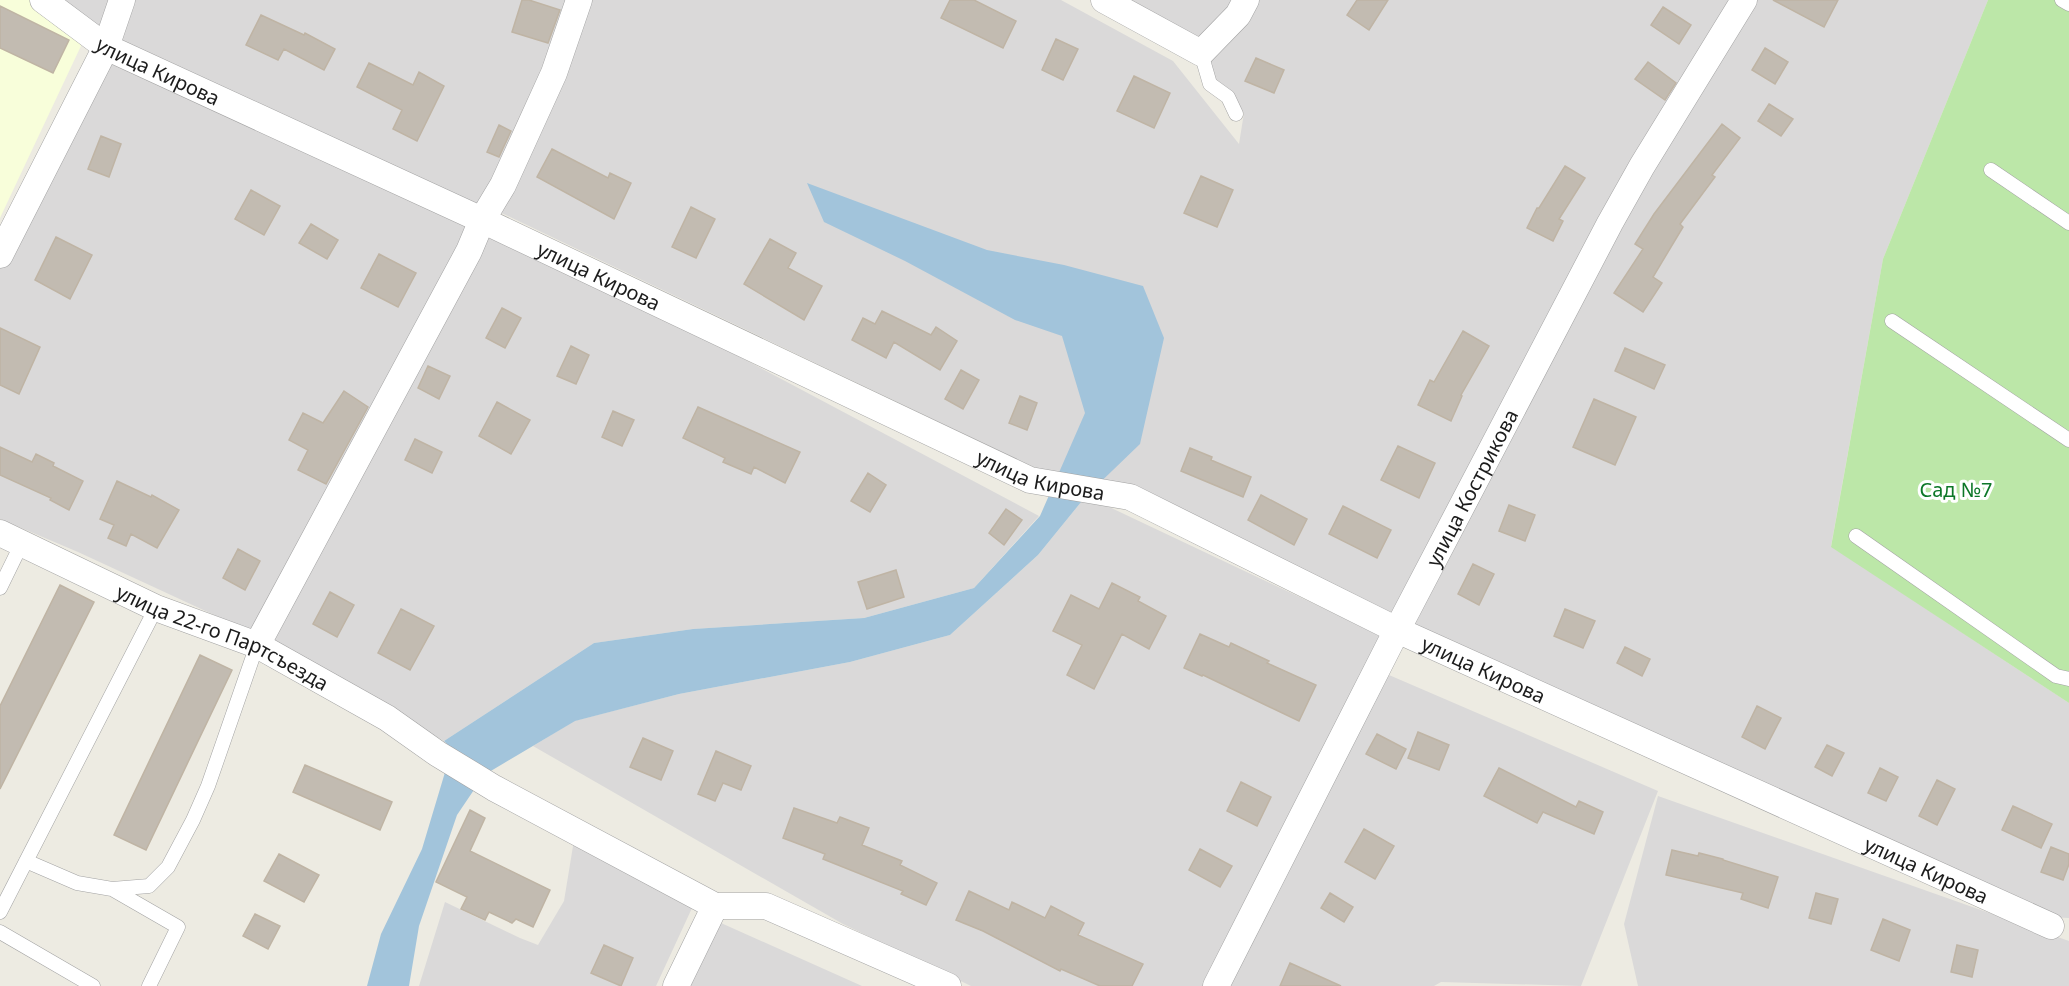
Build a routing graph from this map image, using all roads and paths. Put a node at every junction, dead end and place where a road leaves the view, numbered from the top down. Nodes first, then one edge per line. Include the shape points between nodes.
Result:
1 (43, 0) edge
2 (122, 0) edge
3 (579, 0) edge
4 (1104, 0) edge
5 (1246, 0) edge
6 (1744, 0) edge
7 (2062, 0) edge
8 (2069, 4) edge
9 (106, 47) junction
10 (1201, 52) junction
11 (1236, 114) dead end
12 (1991, 170) dead end
13 (482, 220) junction
14 (2069, 223) edge
15 (0, 255) edge
16 (1892, 321) dead end
17 (2069, 440) edge
18 (1856, 536) dead end
19 (11, 538) edge
20 (0, 588) edge
21 (156, 608) junction
22 (1397, 630) junction
23 (257, 645) junction
24 (2069, 679) edge
25 (26, 861) junction
26 (112, 889) junction
27 (715, 906) junction
28 (0, 912) edge
29 (2060, 926) edge
30 (0, 932) edge
31 (93, 986) edge
32 (149, 986) edge
33 (676, 986) edge
34 (948, 986) edge
35 (1216, 986) edge

1 - 9 street, улица Кирова
2 - 9 street
3 - 13 street via 554,73
4 - 10 street
5 - 10 street via 1238,15
6 - 22 street, улица Кострикова via 1610,223
7 - 8 lane
9 - 13 street, улица Кирова
9 - 15 street
10 - 11 lane via 1210,84 1228,97
12 - 14 lane
13 - 22 street, улица Кирова via 1030,480 1130,497
13 - 23 street via 469,252
16 - 17 lane
18 - 24 lane via 2056,676
19 - 20 lane
19 - 21 street, улица 22-го Партсъезда
21 - 23 street, улица 22-го Партсъезда
21 - 25 lane
22 - 29 street, улица Кирова
22 - 35 street, улица Кострикова
23 - 26 lane via 208,786 168,867 149,886
23 - 27 street, улица 22-го Партсъезда via 387,718 494,788
25 - 26 lane via 77,883
25 - 28 lane
26 - 32 lane via 178,927
27 - 33 street
27 - 34 street via 766,906
30 - 31 lane

